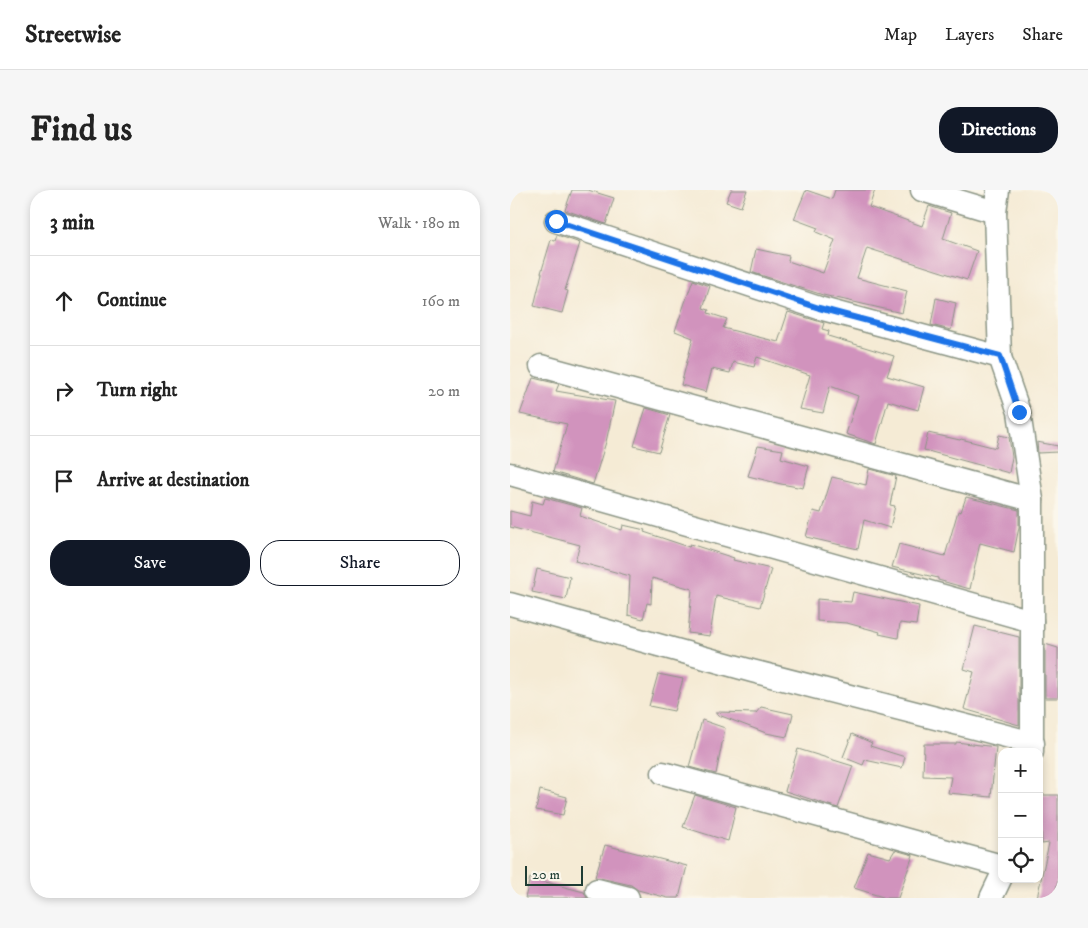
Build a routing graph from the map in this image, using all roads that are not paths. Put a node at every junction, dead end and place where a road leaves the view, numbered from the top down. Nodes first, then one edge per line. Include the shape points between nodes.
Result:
1 (922, 190) edge
2 (998, 190) edge
3 (995, 212) junction
4 (556, 221) dead end
5 (1000, 356) junction
6 (541, 366) dead end
7 (510, 474) edge
8 (1032, 500) junction
9 (510, 604) edge
10 (1032, 621) junction
11 (1032, 747) edge
12 (663, 773) dead end
13 (998, 865) edge
14 (998, 883) edge
15 (597, 890) dead end
16 (628, 898) edge
17 (991, 898) edge

1 - 3 street
2 - 3 street
3 - 5 street
4 - 5 street via 819,308
5 - 8 street via 1019,412
6 - 8 street
7 - 10 street
8 - 10 street
9 - 11 street
10 - 11 street
12 - 13 street
14 - 17 street
15 - 16 street

